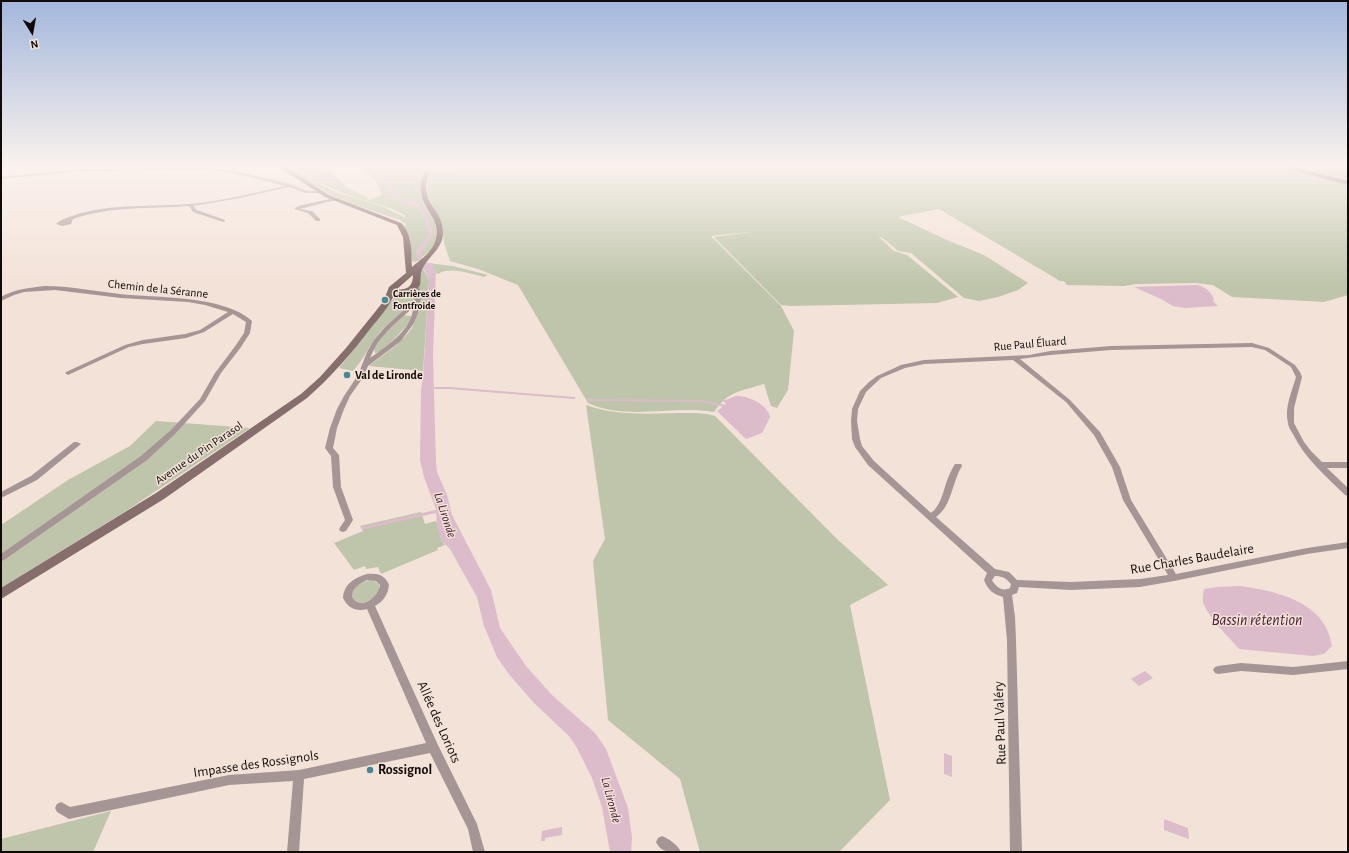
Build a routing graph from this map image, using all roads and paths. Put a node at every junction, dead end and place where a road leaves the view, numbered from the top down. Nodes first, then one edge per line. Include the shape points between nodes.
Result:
1 (170, 206) edge
2 (191, 206) edge
3 (305, 206) edge
4 (352, 206) edge
5 (427, 206) edge
6 (69, 219) dead end
7 (318, 220) dead end
8 (223, 221) dead end
9 (416, 276) junction
10 (392, 290) junction
11 (407, 291) junction
12 (1, 299) edge
13 (387, 302) junction
14 (417, 302) junction
15 (232, 312) junction
16 (1015, 358) junction
17 (364, 366) junction
18 (68, 373) dead end
19 (77, 444) dead end
20 (1319, 465) junction
21 (1348, 465) edge
22 (958, 466) dead end
23 (1348, 493) edge
24 (1, 495) edge
25 (931, 517) junction
26 (343, 529) dead end
27 (1348, 545) edge
28 (1, 558) edge
29 (993, 573) junction
30 (1174, 578) junction
31 (1015, 583) junction
32 (1, 594) edge
33 (1007, 594) junction
34 (370, 605) dead end
35 (1348, 665) edge
36 (1218, 670) dead end
37 (433, 747) junction
38 (299, 775) junction
39 (61, 808) dead end
40 (662, 842) dead end
41 (293, 852) edge
42 (480, 852) edge
43 (675, 852) edge
44 (1016, 852) edge

1 - 6 street via 96,210
2 - 8 street via 199,213
3 - 7 street via 296,209 310,212
4 - 9 street via 402,227 407,242 407,262
5 - 9 street, Avenue du Pin Parasol via 438,221 440,232 434,250
9 - 10 street via 402,281
9 - 11 street, Avenue du Pin Parasol
9 - 14 street
10 - 11 street
10 - 13 street, Avenue du Pin Parasol
11 - 13 street, Avenue du Pin Parasol
12 - 15 street, Chemin de la Séranne via 20,291 55,288 194,301
13 - 32 street, Avenue du Pin Parasol via 335,366 304,396 160,496
14 - 17 street via 394,322 375,344
14 - 17 street via 414,318 406,331
15 - 18 street via 202,331 186,336 131,344
15 - 28 street, Chemin de la Séranne via 249,321 245,337 218,373 203,400 180,425 144,458
16 - 20 street, Rue Paul Éluard via 1111,348 1261,346 1286,361 1297,372 1299,378 1291,408 1291,423 1301,444
16 - 25 street, Rue Paul Éluard via 924,362 903,366 879,377 858,399 854,421 859,447 871,463
16 - 30 street via 1068,401 1097,434 1116,467 1127,500
17 - 26 street via 339,412 329,448 335,455 337,487 349,520
19 - 24 street via 34,478
20 - 21 street
20 - 23 street, Rue Paul Éluard
22 - 25 street via 953,472 940,511
25 - 29 street, Rue Paul Éluard
27 - 30 street, Rue Charles Baudelaire
29 - 31 street via 1006,575
29 - 33 street via 988,578 990,585 998,592
30 - 31 street, Rue Charles Baudelaire via 1101,586
31 - 33 street via 1014,590
33 - 44 street, Rue Paul Valéry via 1012,643
34 - 37 street, Allée des Loriots
35 - 36 street via 1293,671 1241,667
37 - 38 street, Impasse des Rossignols
37 - 42 street, Allée des Loriots via 473,828
38 - 39 street, Impasse des Rossignols via 229,780 80,812 69,813
38 - 41 street
40 - 43 street

